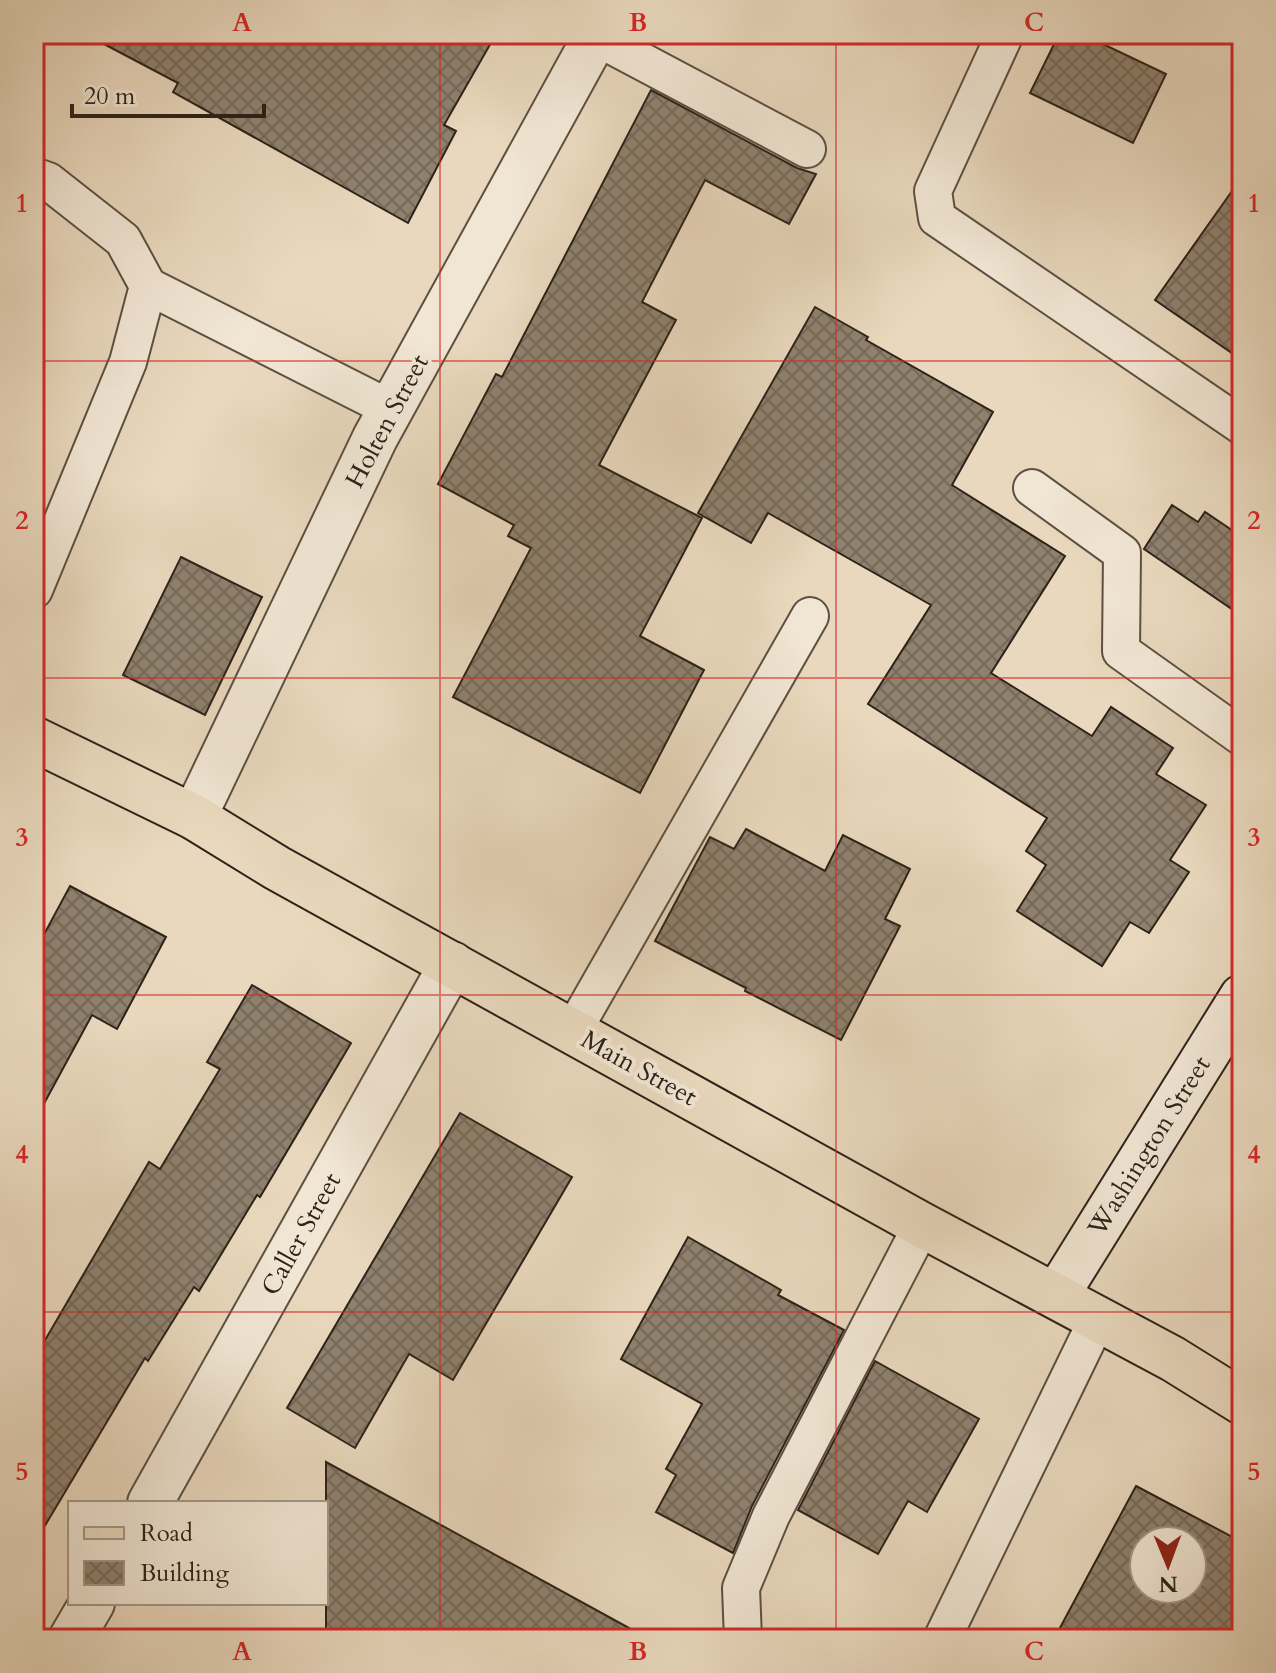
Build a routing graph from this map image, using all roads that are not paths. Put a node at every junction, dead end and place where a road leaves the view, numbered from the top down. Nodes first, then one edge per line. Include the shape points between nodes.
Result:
1 (1005, 34) edge
2 (597, 35) edge
3 (807, 149) dead end
4 (34, 176) edge
5 (148, 286) junction
6 (391, 409) junction
7 (1242, 426) edge
8 (1032, 488) dead end
9 (34, 590) edge
10 (810, 616) dead end
11 (1242, 737) edge
12 (36, 744) edge
13 (194, 817) junction
14 (452, 964) junction
15 (1242, 997) edge
16 (573, 1031) junction
17 (922, 1225) junction
18 (1056, 1296) junction
19 (1098, 1318) junction
20 (1242, 1402) edge
21 (151, 1501) edge
22 (91, 1605) edge
23 (71, 1639) edge
24 (743, 1639) edge
25 (942, 1639) edge

1 - 7 lane via 933,191 937,218
2 - 3 lane
2 - 6 street, Holten Street
4 - 5 lane via 48,181 123,240
5 - 6 lane
5 - 9 lane via 128,362
6 - 13 street, Holten Street
8 - 11 lane via 1122,553 1121,651
10 - 16 lane
12 - 13 main road, Main Street
13 - 14 main road, Main Street
14 - 16 main road, Main Street
14 - 21 street, Caller Street
15 - 18 street, Washington Street
16 - 17 main road, Main Street
17 - 18 main road, Main Street
17 - 24 lane via 771,1516 741,1588
18 - 19 main road, Main Street
19 - 20 main road, Main Street
19 - 25 lane
22 - 23 street

